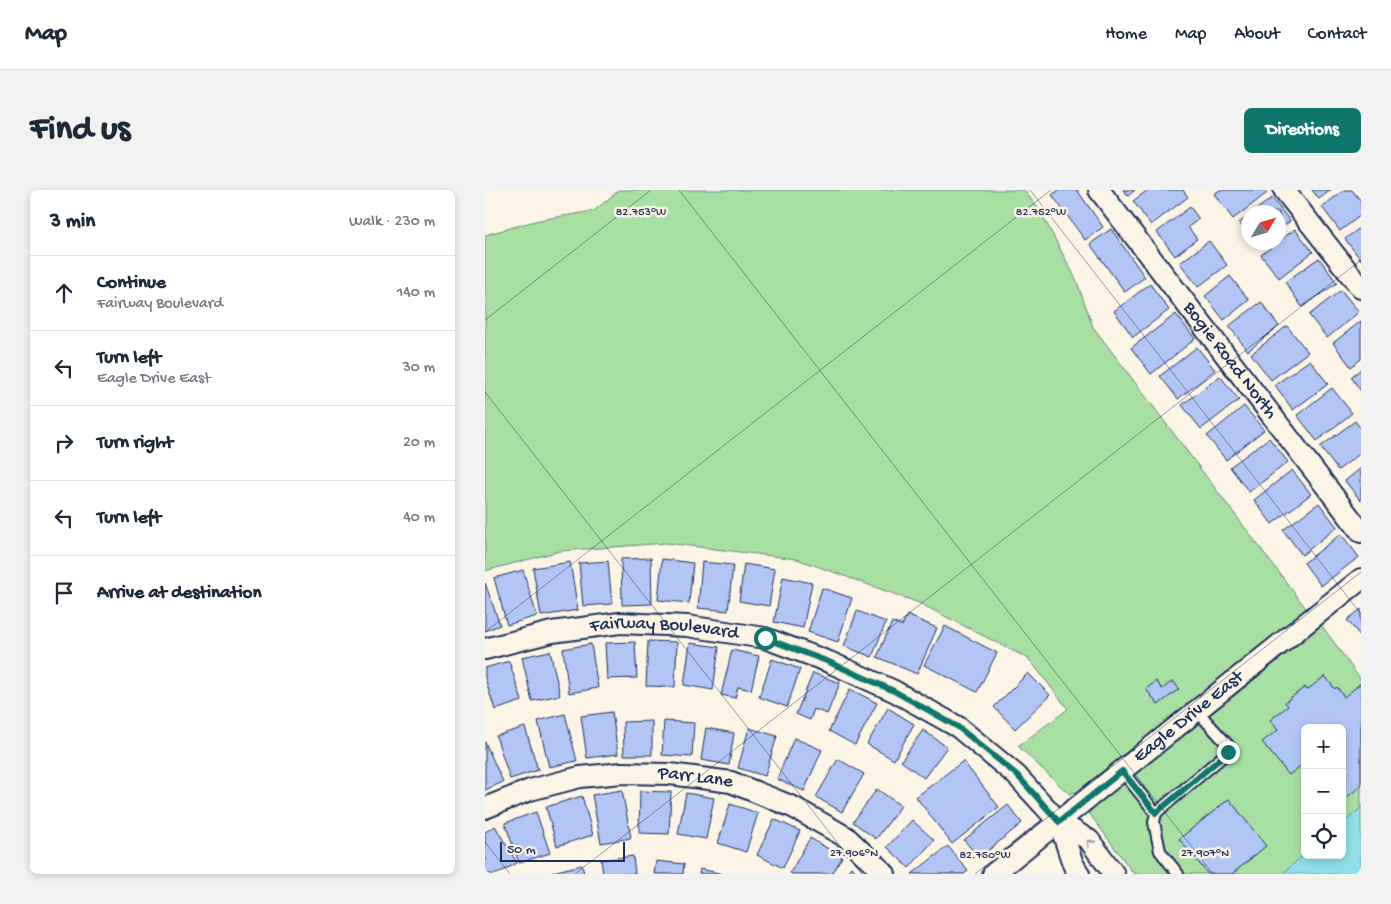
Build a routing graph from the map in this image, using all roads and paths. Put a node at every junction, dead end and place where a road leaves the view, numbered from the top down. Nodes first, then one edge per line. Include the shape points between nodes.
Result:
1 (1099, 190) edge
2 (1284, 190) edge
3 (1361, 288) edge
4 (1361, 532) edge
5 (1361, 579) edge
6 (485, 649) edge
7 (1197, 711) junction
8 (1122, 771) junction
9 (485, 808) edge
10 (1156, 813) junction
11 (1059, 822) junction
12 (885, 874) edge
13 (993, 874) edge
14 (1079, 874) edge
15 (1114, 874) edge
16 (1178, 874) edge

1 - 4 street, Bogie Road North
2 - 3 street
5 - 7 street, Eagle Drive East
6 - 11 street, Fairway Boulevard via 552,632 620,623 687,626 765,638 894,691 958,727 1017,775
7 - 8 street, Eagle Drive East
7 - 10 lane via 1228,745 1228,752
8 - 10 lane
8 - 11 street, Eagle Drive East
9 - 12 street, Parr Lane via 530,790 580,777 661,774 731,782 793,807 846,838
10 - 16 lane via 1160,851
11 - 13 street, Eagle Drive East
11 - 14 street, Fairway Boulevard
15 -> 11 street, Fairway Boulevard via 1089,840

